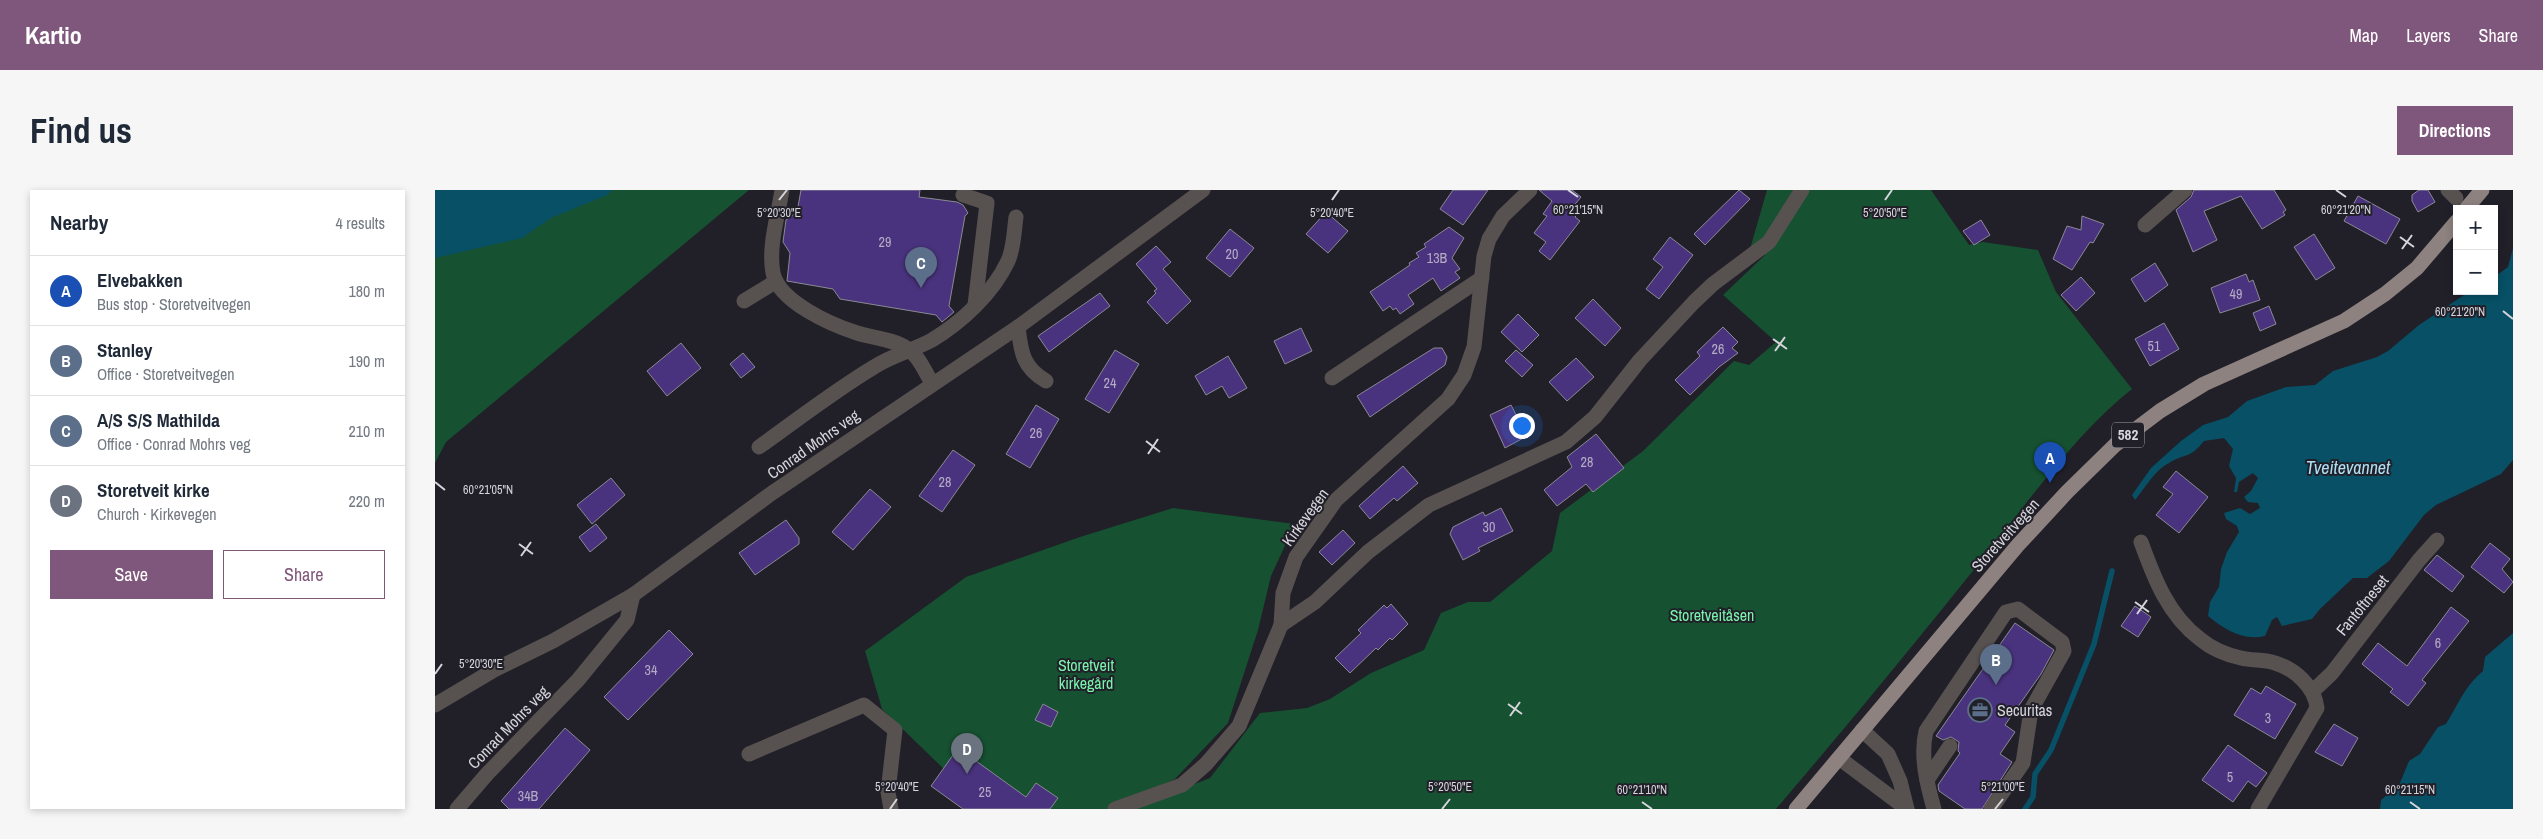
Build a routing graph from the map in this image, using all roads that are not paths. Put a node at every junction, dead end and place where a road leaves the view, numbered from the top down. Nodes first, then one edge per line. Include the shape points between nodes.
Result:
1 (782, 190) edge
2 (1203, 190) edge
3 (1530, 190) edge
4 (1802, 190) edge
5 (2185, 190) edge
6 (2482, 190) edge
7 (963, 195) dead end
8 (2457, 199) edge
9 (1016, 217) dead end
10 (2145, 225) dead end
11 (2453, 226) edge
12 (1482, 278) junction
13 (775, 282) junction
14 (744, 301) dead end
15 (975, 306) junction
16 (1017, 326) junction
17 (909, 349) junction
18 (1332, 378) dead end
19 (1046, 381) dead end
20 (932, 383) junction
21 (759, 447) dead end
22 (2437, 540) dead end
23 (2141, 542) dead end
24 (633, 595) junction
25 (1281, 625) junction
26 (2313, 691) junction
27 (435, 705) edge
28 (1862, 730) junction
29 (1950, 746) dead end
30 (749, 754) dead end
31 (1839, 758) junction
32 (1927, 780) junction
33 (457, 809) edge
34 (891, 809) edge
35 (1115, 809) edge
36 (1796, 809) edge
37 (1907, 809) edge
38 (1934, 809) edge
39 (1991, 809) edge
40 (2258, 809) edge

1 - 13 street via 772,255
2 - 16 street, Conrad Mohrs veg
3 - 12 street, Kirkevegen via 1503,216 1489,239
4 - 25 street via 1769,242 1694,302 1640,360 1583,430 1566,442 1429,505 1368,552 1315,602
5 - 10 street
6 - 8 main road
7 - 15 street via 987,203
9 - 15 street via 1013,245 1007,262
11 - 28 main road, Storetveitvegen / 582 via 2417,268 2344,321 2204,384 2160,411 2115,445 2018,545
12 - 18 street
12 - 25 street, Kirkevegen via 1474,347 1464,375 1448,399 1336,500 1296,557 1283,593
13 - 14 street
13 - 17 street via 796,302 826,320
15 - 17 street via 931,340
16 - 19 street via 1019,346 1025,361
16 - 20 street, Conrad Mohrs veg
17 - 20 street
17 - 21 street via 873,368
20 - 24 street, Conrad Mohrs veg via 772,493
22 - 26 street, Fantoftneset
23 - 26 street via 2165,600 2200,639 2229,654 2277,663 2297,675
24 - 27 street, Conrad Mohrs veg
24 - 33 street, Conrad Mohrs veg via 627,620 578,680
25 - 35 street, Kirkevegen via 1239,726 1207,764 1182,785
26 - 40 street via 2317,708
28 - 31 main road, Storetveitvegen / 582
28 - 37 street via 1888,754 1900,781
29 - 32 street
30 - 34 street via 864,705 895,730 888,792
31 - 36 main road, Storetveitvegen / 582
31 - 37 street
32 - 38 street
32 - 39 street via 1923,743 1926,731 2006,612 2018,609 2062,642 2064,651 2031,710 2023,763

